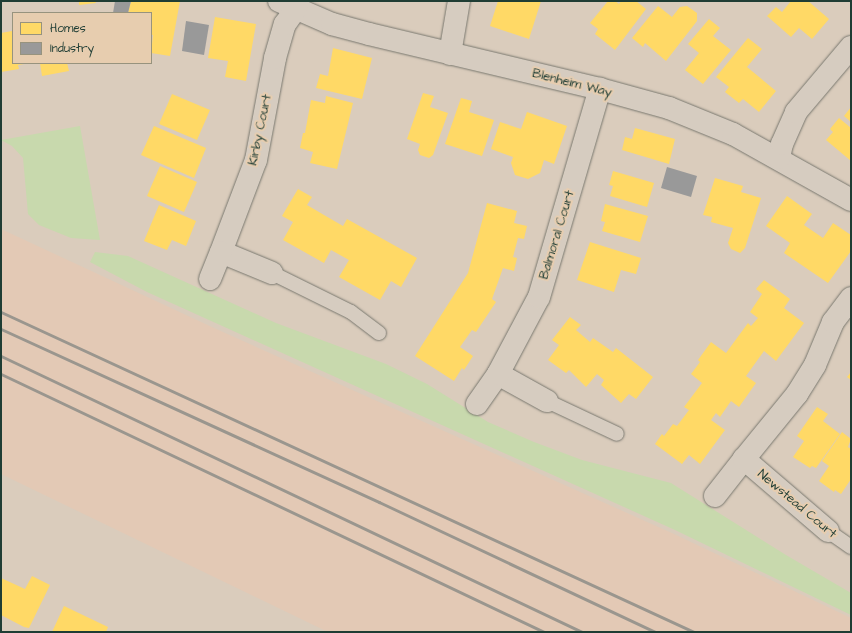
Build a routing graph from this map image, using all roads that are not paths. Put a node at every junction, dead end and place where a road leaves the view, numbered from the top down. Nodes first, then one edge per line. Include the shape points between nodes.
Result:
1 (459, 1) edge
2 (287, 5) edge
3 (851, 47) edge
4 (450, 54) junction
5 (600, 89) junction
6 (778, 158) junction
7 (851, 200) edge
8 (221, 252) junction
9 (272, 273) joint
10 (210, 279) dead end
11 (851, 298) edge
12 (379, 333) dead end
13 (498, 374) junction
14 (547, 401) joint
15 (477, 404) dead end
16 (617, 434) dead end
17 (744, 459) junction
18 (715, 496) dead end
19 (828, 532) joint
20 (851, 547) edge

1 - 4 street
2 - 4 street, Blenheim Way via 332,24
2 - 8 street, Kirby Court via 256,160
3 - 6 street via 796,112
4 - 5 street, Blenheim Way
5 - 6 street, Blenheim Way via 669,108 733,134
5 - 13 street, Balmoral Court via 539,297
6 - 7 street, Blenheim Way
8 - 9 street
8 - 10 street, Kirby Court
9 - 12 lane via 351,312
11 - 17 street via 833,322 815,365 798,394
13 - 14 street
13 - 15 street, Balmoral Court
14 - 16 lane
17 - 18 street
17 - 19 street, Newstead Court
19 - 20 lane, Newstead Court

